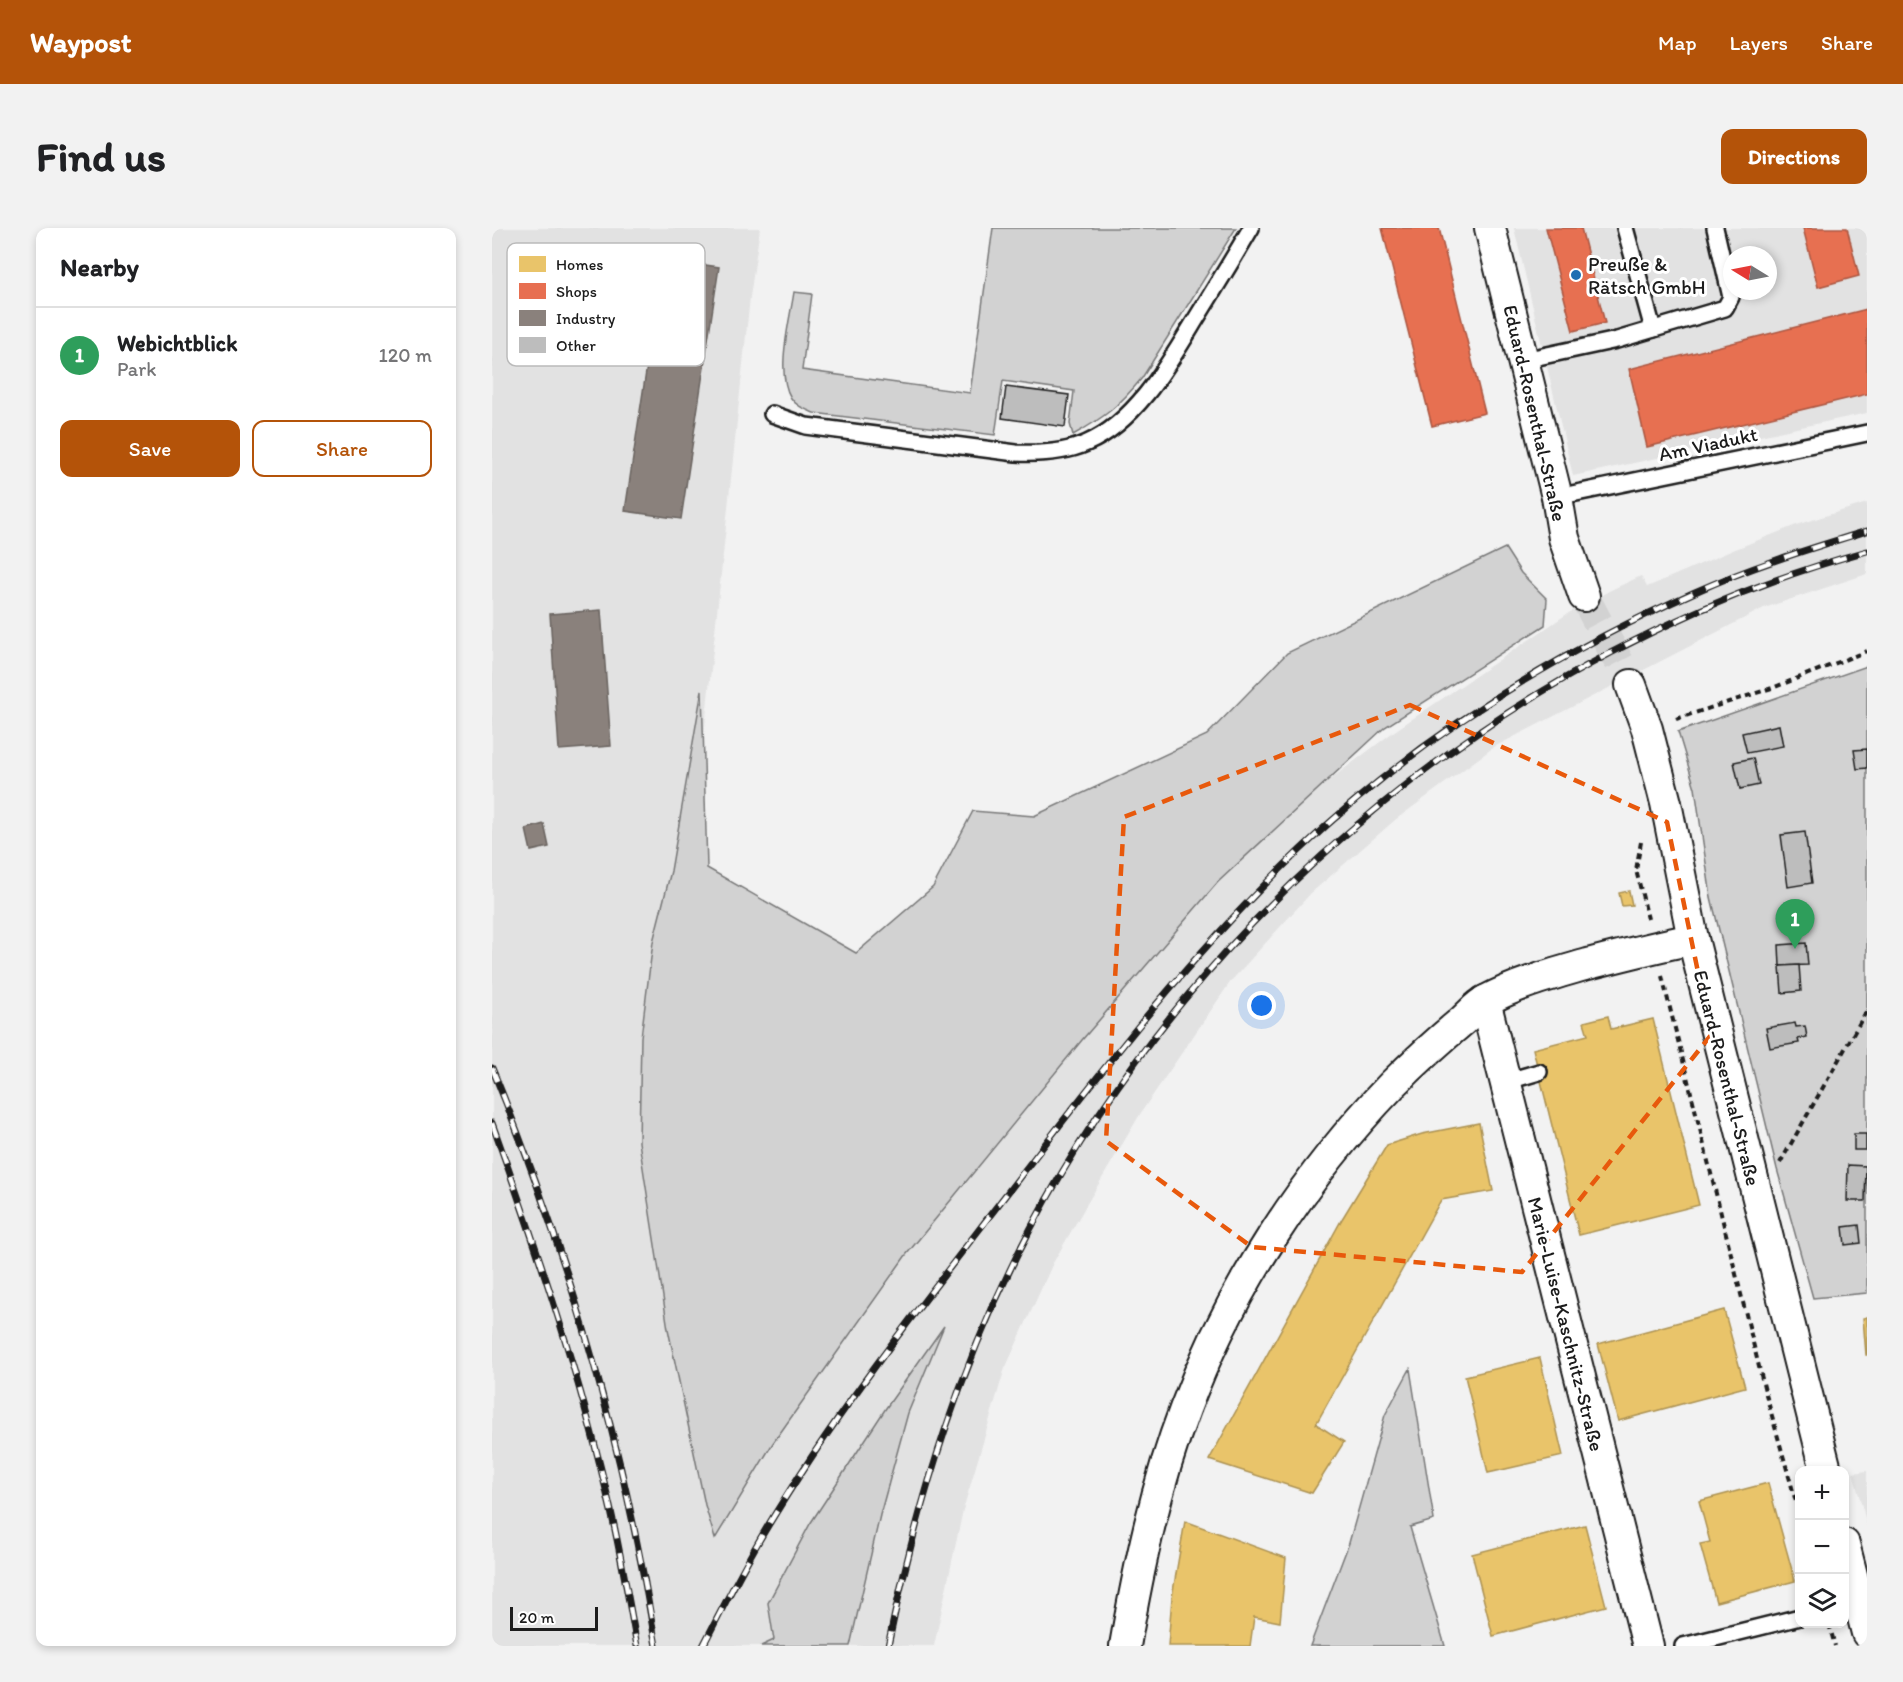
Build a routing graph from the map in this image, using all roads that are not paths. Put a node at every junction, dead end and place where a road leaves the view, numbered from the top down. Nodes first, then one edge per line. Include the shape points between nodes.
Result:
1 (1251, 228) edge
2 (1490, 228) edge
3 (1625, 228) edge
4 (1715, 228) edge
5 (1653, 329) junction
6 (1524, 360) junction
7 (772, 414) dead end
8 (1867, 432) edge
9 (1557, 497) junction
10 (1584, 596) tunnel mouth
11 (1631, 685) tunnel mouth
12 (1693, 939) junction
13 (1485, 1001) junction
14 (1539, 1072) dead end
15 (1505, 1082) junction
16 (1825, 1466) edge
17 (1849, 1574) edge
18 (1852, 1603) edge
19 (1795, 1618) edge
20 (1867, 1633) edge
21 (1125, 1646) edge
22 (1648, 1646) edge
23 (1683, 1646) edge

1 - 7 lane via 1172,359 1148,391 1128,414 1088,443 1039,454 1016,453 806,426
2 - 6 street, Eduard-Rosenthal-Straße
3 - 5 lane
4 - 5 lane via 1731,297 1725,308
5 - 6 lane
6 - 9 street, Eduard-Rosenthal-Straße
8 - 9 lane, Am Viadukt
9 - 10 street, Eduard-Rosenthal-Straße via 1564,538
11 - 12 street, Eduard-Rosenthal-Straße via 1666,803
12 - 13 street via 1537,978
12 - 16 street, Eduard-Rosenthal-Straße
13 - 15 street, Marie-Luise-Kaschnitz-Straße
13 - 21 street via 1416,1061 1359,1120 1265,1247 1216,1337 1185,1408 1139,1564
14 - 15 lane
15 - 22 street, Marie-Luise-Kaschnitz-Straße
17 - 18 street
18 - 20 street
19 - 23 lane

